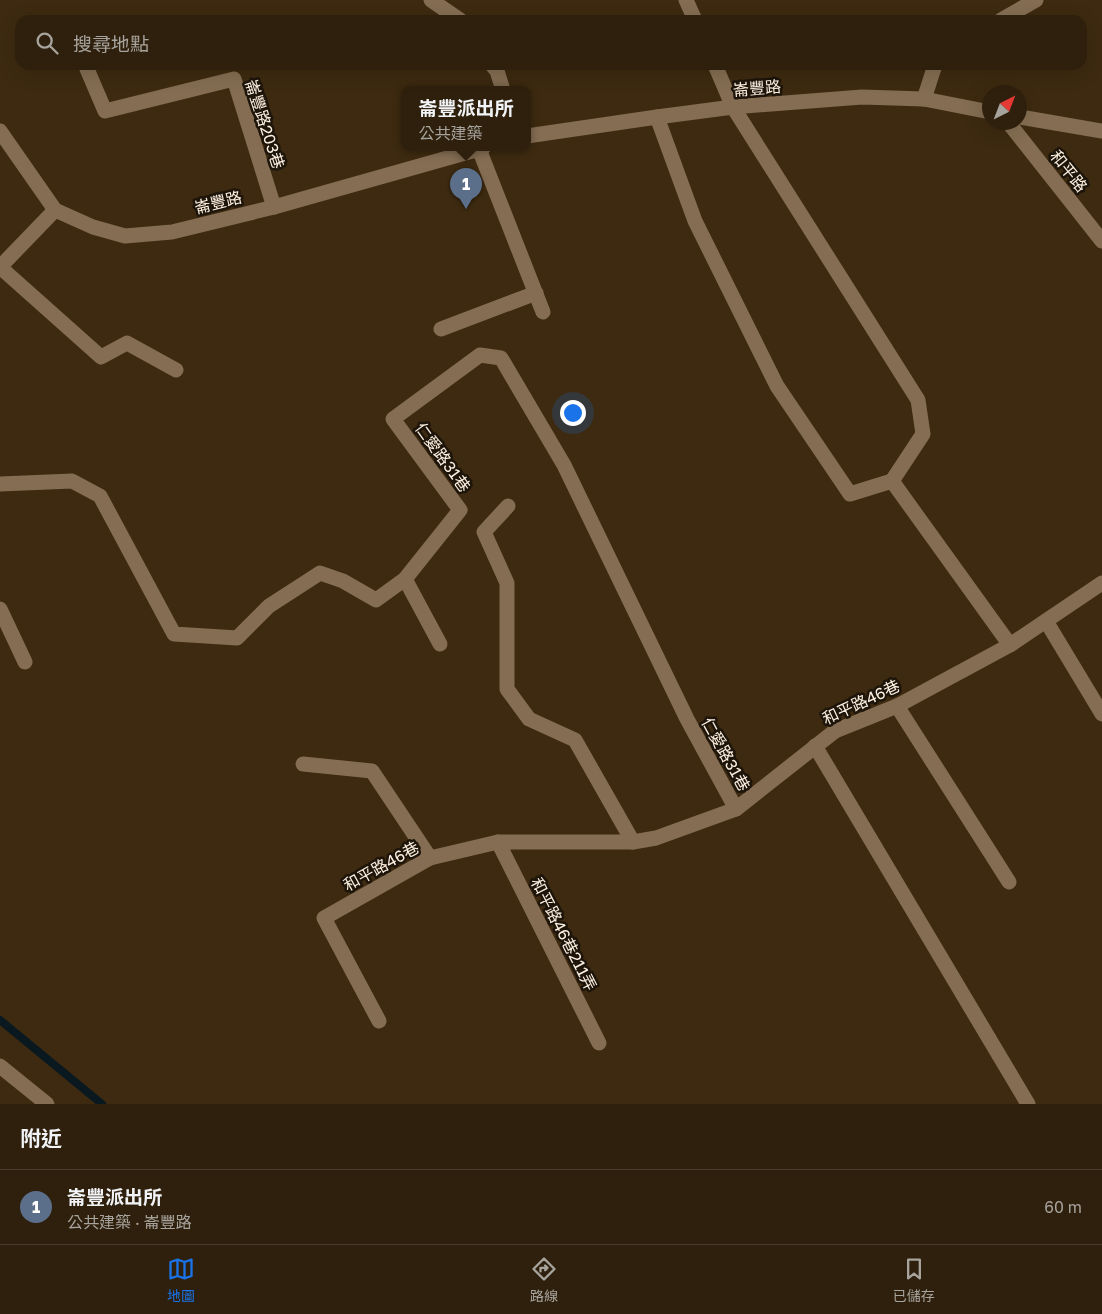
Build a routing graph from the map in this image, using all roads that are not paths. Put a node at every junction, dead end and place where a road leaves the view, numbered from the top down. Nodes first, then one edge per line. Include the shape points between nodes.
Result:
1 (431, 0) edge
2 (686, 0) edge
3 (1036, 0) edge
4 (453, 15) edge
5 (693, 15) edge
6 (1010, 15) edge
7 (87, 70) edge
8 (496, 70) edge
9 (717, 70) edge
10 (933, 70) edge
11 (502, 86) edge
12 (924, 99) junction
13 (733, 107) junction
14 (982, 110) edge
15 (657, 117) junction
16 (1027, 118) edge
17 (1014, 130) edge
18 (0, 131) edge
19 (1102, 131) edge
20 (531, 135) edge
21 (470, 151) edge
22 (482, 151) edge
23 (274, 207) junction
24 (55, 210) junction
25 (1102, 240) edge
26 (0, 267) edge
27 (536, 293) junction
28 (543, 312) dead end
29 (441, 329) dead end
30 (176, 370) dead end
31 (892, 481) junction
32 (0, 484) edge
33 (508, 506) dead end
34 (405, 579) junction
35 (1102, 583) edge
36 (0, 609) edge
37 (1046, 621) junction
38 (440, 644) dead end
39 (1010, 645) junction
40 (25, 662) dead end
41 (897, 706) junction
42 (1102, 714) edge
43 (815, 746) junction
44 (303, 764) dead end
45 (736, 808) junction
46 (498, 842) junction
47 (633, 842) junction
48 (430, 858) junction
49 (1009, 882) dead end
50 (380, 1021) dead end
51 (599, 1043) dead end
52 (0, 1066) edge
53 (47, 1104) edge
54 (1028, 1104) edge

1 - 4 street
2 - 5 street
3 - 6 street
7 - 23 street, 崙豐路203巷 via 105,111 234,79
8 - 11 street
9 - 13 street
10 - 12 street
12 - 13 street, 崙豐路 via 862,97
12 - 14 street, 崙豐路
13 - 15 street, 崙豐路
13 - 31 street via 918,400 923,434
15 - 20 street, 崙豐路
15 - 31 street via 695,221 777,386 850,494
16 - 19 street
17 - 25 street, 和平路
18 - 24 street
21 - 23 street, 崙豐路
22 - 27 street
23 - 24 street, 崙豐路 via 172,232 124,236 93,227
24 - 26 street
26 - 30 street via 101,357 126,343
27 - 28 street
27 - 29 street
31 - 39 street
32 - 34 street, 仁愛路31巷 via 72,481 100,496 174,634 237,638 269,606 320,573 343,581 376,600
33 - 47 street via 484,532 507,583 506,689 528,719 575,740
34 - 38 street
34 - 45 street, 仁愛路31巷 via 460,510 393,419 480,355 501,358 564,465 687,719
35 - 37 street, 和平路46巷
36 - 40 street
37 - 39 street, 和平路46巷
37 - 42 street
39 - 41 street, 和平路46巷
41 - 43 street, 和平路46巷 via 834,731
41 - 49 street
43 - 45 street, 和平路46巷
43 - 54 street
44 - 48 street via 372,771
45 - 47 street, 和平路46巷 via 656,838
46 - 47 street, 和平路46巷
46 - 48 street, 和平路46巷
46 - 51 street, 和平路46巷211弄
48 - 50 street, 和平路46巷 via 324,918
52 - 53 street

